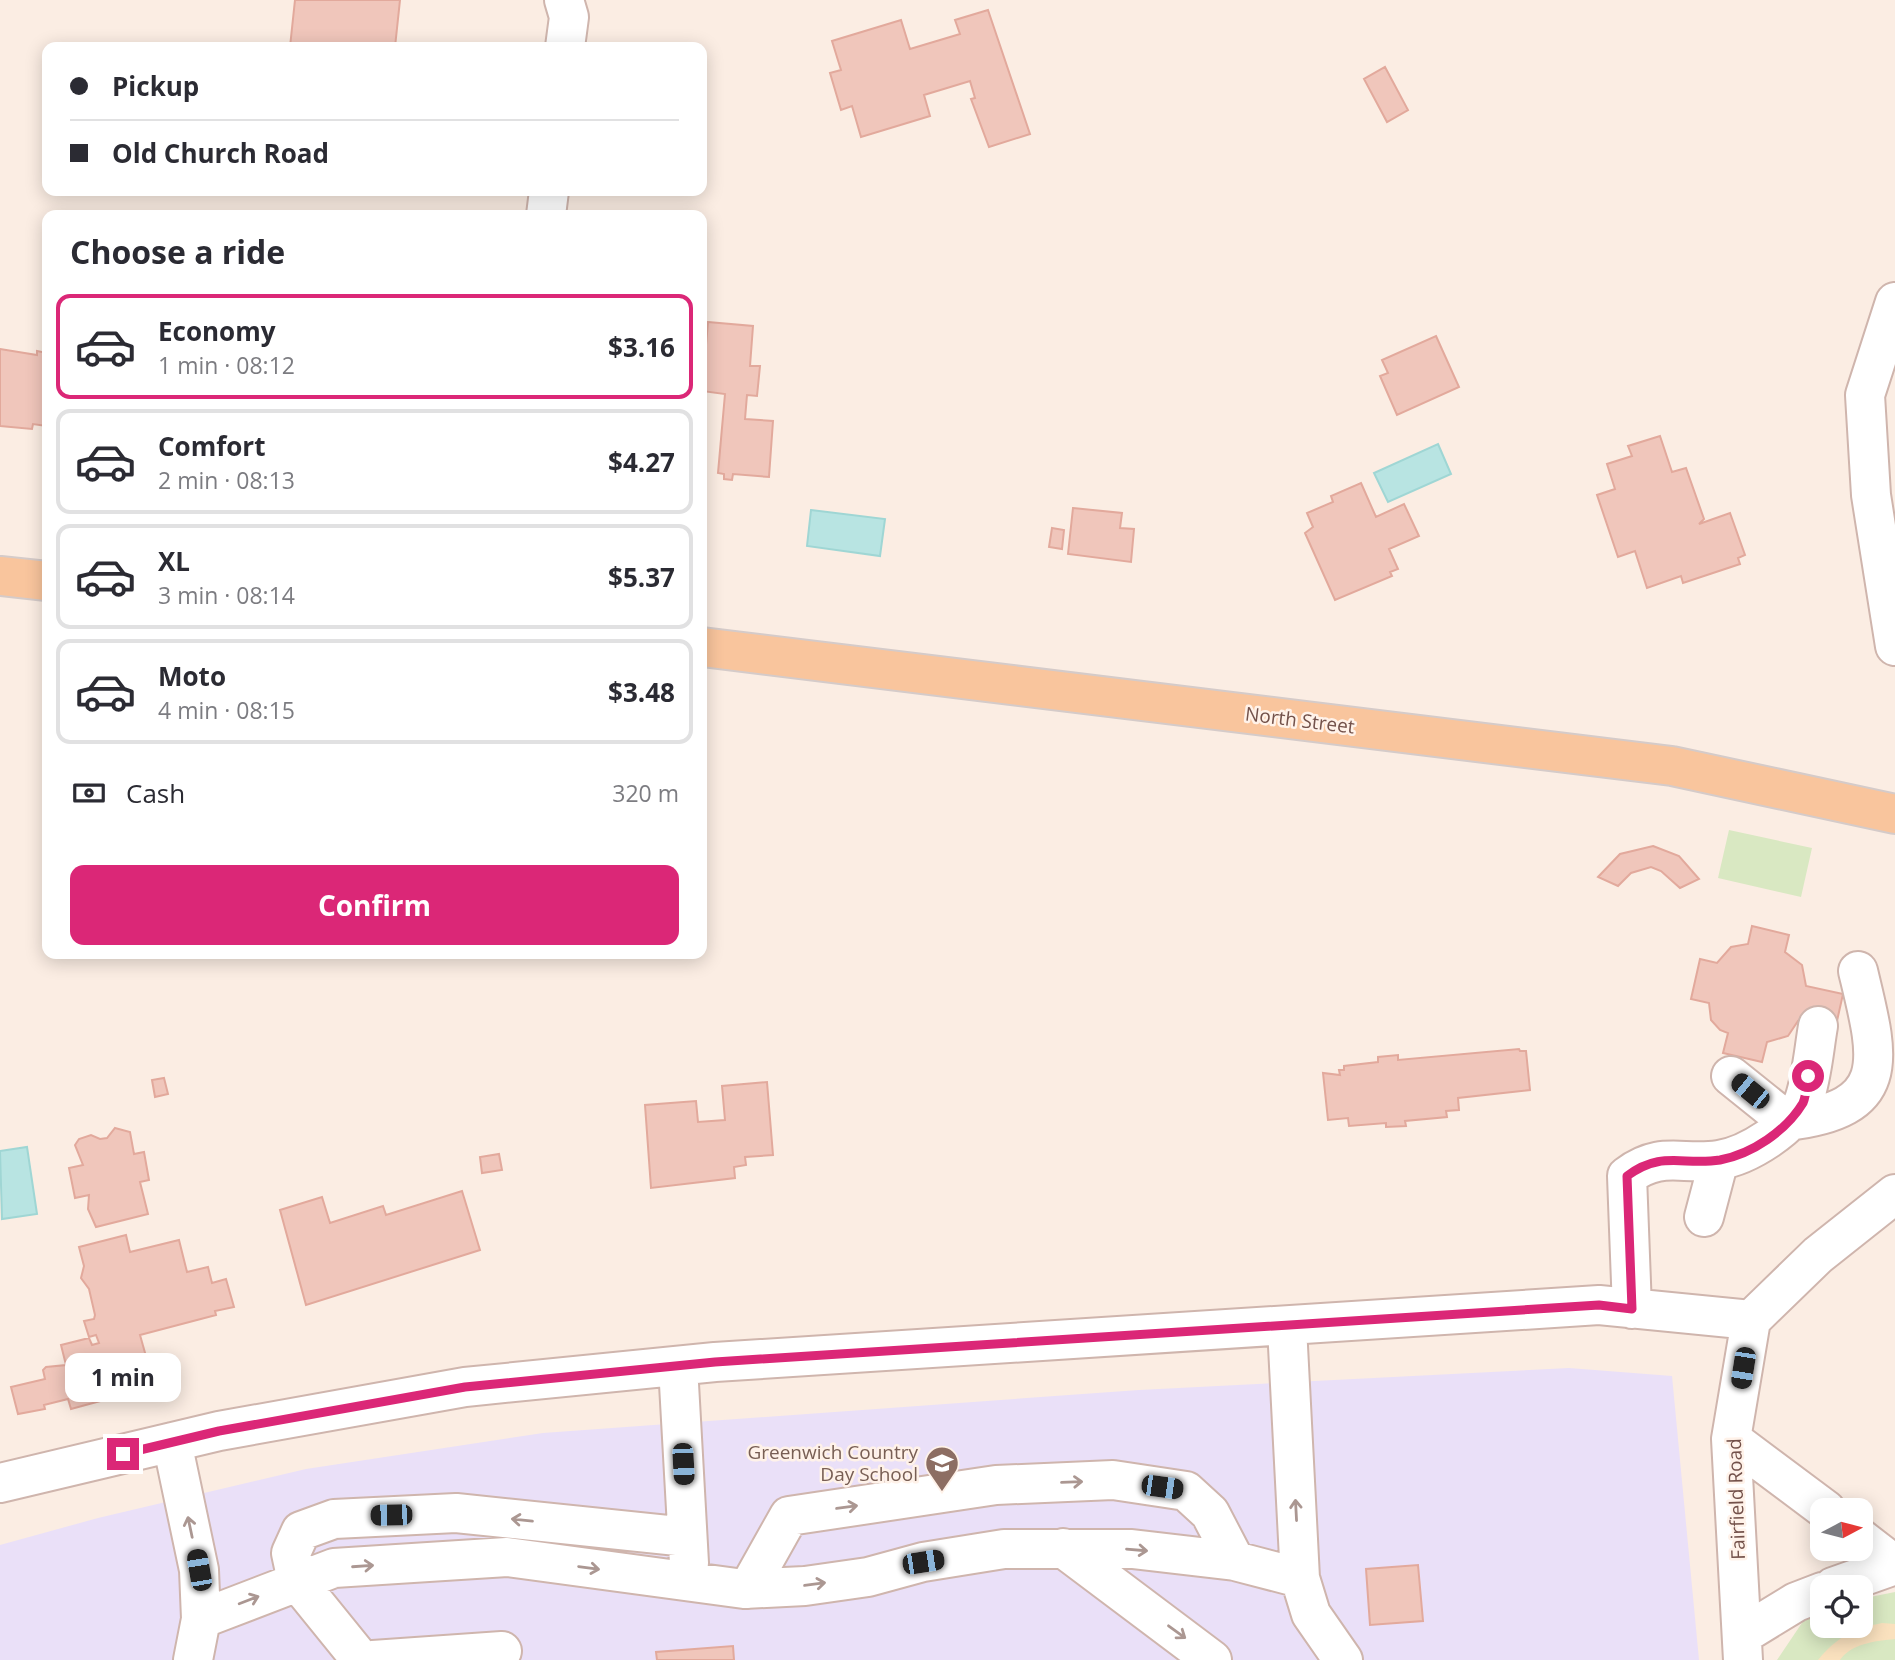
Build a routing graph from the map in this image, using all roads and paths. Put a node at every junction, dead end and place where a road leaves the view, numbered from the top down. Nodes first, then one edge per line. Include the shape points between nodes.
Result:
1 (564, 0) edge
2 (566, 42) edge
3 (1895, 302) edge
4 (0, 576) edge
5 (42, 580) edge
6 (1895, 646) edge
7 (707, 648) edge
8 (1895, 814) edge
9 (1858, 971) dead end
10 (1818, 1026) dead end
11 (1731, 1076) dead end
12 (1787, 1121) junction
13 (1719, 1160) junction
14 (1895, 1195) edge
15 (1704, 1217) dead end
16 (1632, 1309) junction
17 (1751, 1321) junction
18 (1287, 1327) junction
19 (678, 1366) junction
20 (1731, 1438) junction
21 (172, 1442) junction
22 (0, 1483) edge
23 (1810, 1498) edge
24 (687, 1538) junction
25 (1063, 1548) junction
26 (1873, 1548) edge
27 (1236, 1560) junction
28 (1895, 1565) edge
29 (1867, 1575) edge
30 (1300, 1578) junction
31 (297, 1581) junction
32 (690, 1582) junction
33 (748, 1588) junction
34 (1810, 1597) edge
35 (201, 1619) junction
36 (1742, 1647) edge
37 (502, 1651) dead end
38 (193, 1660) edge
39 (361, 1660) edge
40 (373, 1660) edge
41 (1212, 1660) edge
42 (1343, 1660) edge

1 - 2 street via 569,17
3 - 6 street via 1866,395 1871,495
4 - 5 main road
7 - 8 main road, North Street via 1672,766
9 - 12 street via 1877,1060 1871,1083 1850,1105 1822,1117
10 - 12 street via 1803,1102
11 - 12 street
12 - 13 street via 1775,1135 1748,1151
13 - 15 street
13 - 16 street via 1671,1158 1643,1164 1627,1176
14 - 17 street via 1818,1255
16 - 17 street
16 - 18 street via 1599,1305
17 - 20 street, Fairfield Road
18 - 19 street
30 -> 18 street
19 - 21 street via 465,1387
19 - 24 street
20 - 23 street
20 - 36 street, Fairfield Road
21 - 22 street
35 -> 21 street via 199,1570
24 -> 31 street via 456,1513 357,1516 301,1531 291,1553
24 - 32 street
25 -> 27 street via 1132,1549
33 -> 25 street via 868,1577 923,1562 1004,1549
25 -> 41 street
26 - 28 street
27 - 30 street
33 -> 27 street via 789,1516 996,1485 1114,1480 1186,1491 1210,1513
28 - 29 street
30 - 42 street via 1311,1614
31 -> 32 street via 334,1568 507,1557
35 -> 31 street
31 - 39 street
32 - 33 street
34 - 36 street via 1796,1602
35 - 38 street
37 - 40 street

